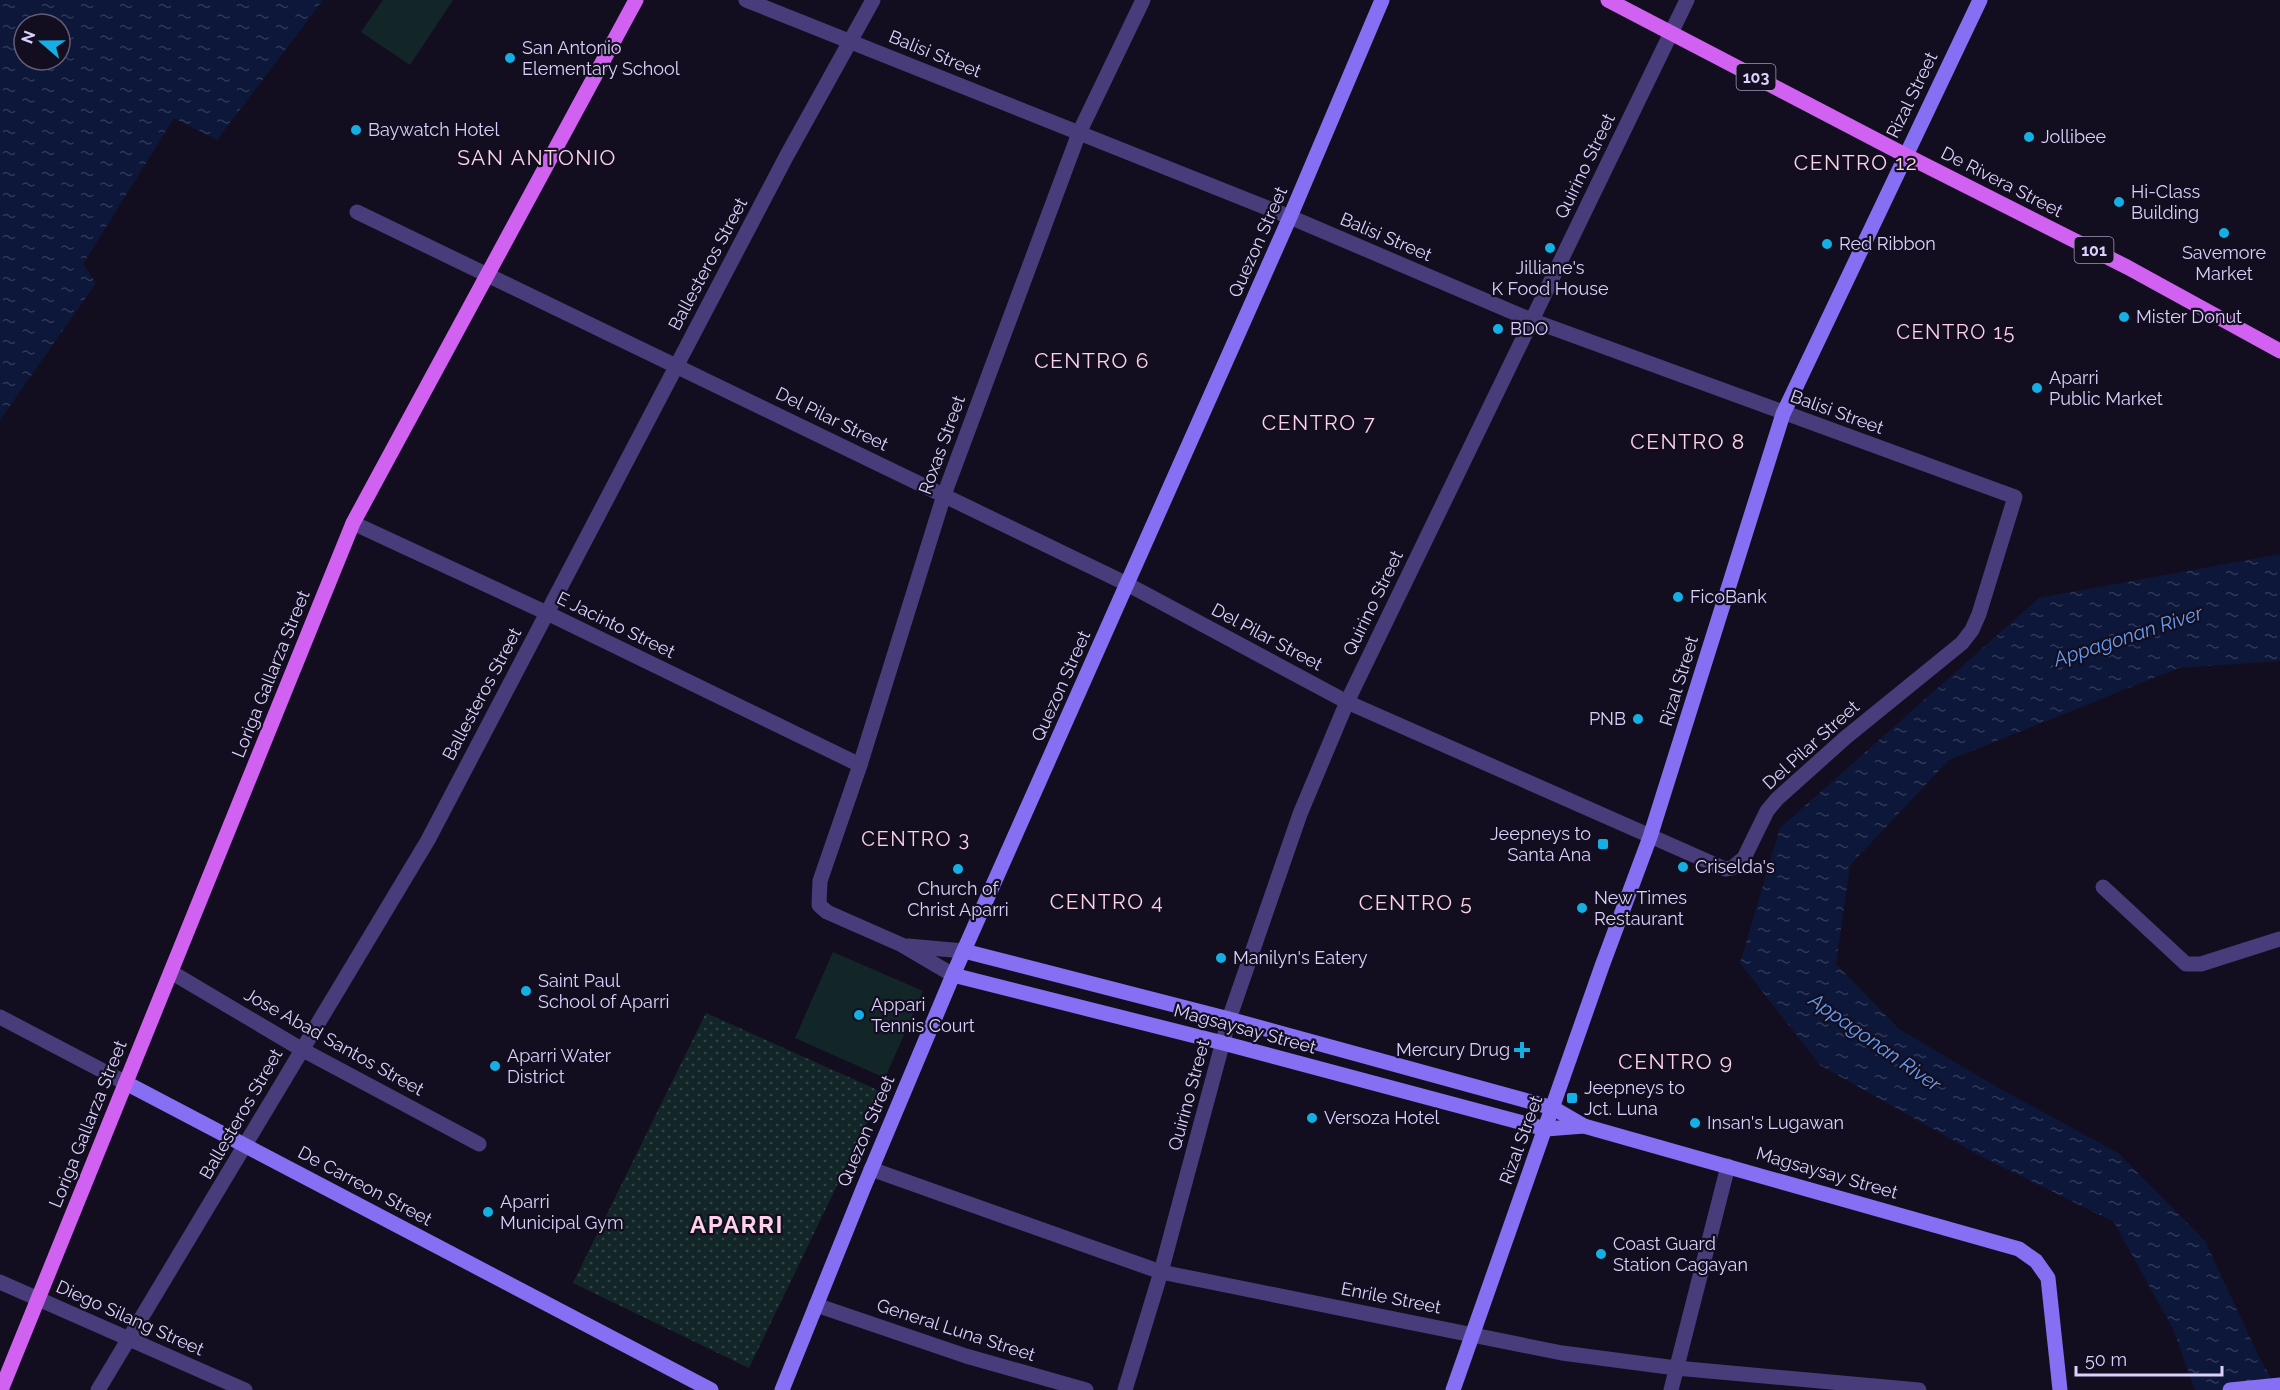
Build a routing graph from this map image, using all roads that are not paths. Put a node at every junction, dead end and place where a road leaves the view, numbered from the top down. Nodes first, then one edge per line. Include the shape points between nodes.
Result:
1 (636, 0) edge
2 (746, 0) edge
3 (873, 0) edge
4 (1143, 0) edge
5 (1382, 0) edge
6 (1608, 0) edge
7 (1688, 0) edge
8 (1980, 0) edge
9 (1672, 33) junction
10 (850, 42) junction
11 (1079, 133) junction
12 (1905, 155) junction
13 (357, 212) dead end
14 (1290, 217) junction
15 (487, 274) junction
16 (1531, 321) junction
17 (2280, 351) edge
18 (676, 366) junction
19 (1783, 414) junction
20 (944, 495) junction
21 (2015, 496) joint
22 (353, 523) junction
23 (1127, 584) junction
24 (547, 614) junction
25 (1347, 702) junction
26 (860, 765) junction
27 (1650, 837) junction
28 (2103, 887) dead end
29 (827, 912) joint
30 (2280, 939) edge
31 (902, 945) junction
32 (964, 951) junction
33 (171, 972) junction
34 (953, 975) junction
35 (0, 1017) edge
36 (1230, 1019) junction
37 (1223, 1043) junction
38 (301, 1049) junction
39 (126, 1083) junction
40 (1553, 1108) junction
41 (1584, 1126) junction
42 (1546, 1129) junction
43 (479, 1144) dead end
44 (246, 1146) junction
45 (1728, 1166) junction
46 (871, 1169) junction
47 (1161, 1272) junction
48 (0, 1282) edge
49 (38, 1298) junction
50 (816, 1305) junction
51 (1472, 1335) junction
52 (130, 1338) junction
53 (1676, 1368) junction
54 (2280, 1385) edge
55 (1, 1390) edge
56 (98, 1390) edge
57 (245, 1390) edge
58 (711, 1390) edge
59 (782, 1390) edge
60 (1086, 1390) edge
61 (1125, 1390) edge
62 (1453, 1390) edge
63 (1671, 1390) edge
64 (1919, 1390) edge
65 (2060, 1390) edge
66 (2230, 1390) edge

1 - 15 main road, Loriga Gallarza Street
2 - 10 street, Balisi Street
3 - 10 street, Ballesteros Street
4 - 11 street, Roxas Street
5 - 14 street, Quezon Street
6 - 9 main road, De Rivera Street / 103
7 - 9 street, Quirino Street
8 - 12 street, Rizal Street
9 - 12 main road, De Rivera Street / 103
9 - 16 street, Quirino Street
10 - 11 street, Balisi Street
10 - 18 street, Ballesteros Street
11 - 14 street, Balisi Street
11 - 20 street, Roxas Street
12 - 17 main road, De Rivera Street / 101 via 2127,267
12 - 19 street, Rizal Street
13 - 15 street, Del Pilar Street
14 - 16 street, Balisi Street
14 - 23 street, Quezon Street
15 - 18 street, Del Pilar Street
15 - 22 main road, Loriga Gallarza Street
16 - 19 street, Balisi Street
16 - 25 street, Quirino Street
18 - 20 street, Del Pilar Street
18 - 24 street, Ballesteros Street
19 - 21 street, Balisi Street
19 - 27 street, Rizal Street
20 - 23 street, Del Pilar Street
20 - 26 street, Roxas Street
21 - 27 street, Del Pilar Street via 1972,630 1777,799 1738,864 1725,869
22 - 24 street, E Jacinto Street
22 - 33 main road, Loriga Gallarza Street
23 - 25 street, Del Pilar Street
23 - 32 street, Quezon Street
24 - 26 street, E Jacinto Street
24 - 38 street, Ballesteros Street via 428,840
25 - 27 street, Del Pilar Street
25 - 36 street, Quirino Street via 1300,814
26 - 29 street, Roxas Street via 819,881 819,905
27 - 40 street, Rizal Street
28 - 30 street via 2186,964 2200,964
29 - 31 street, Magsaysay Street
31 - 32 street, Magsaysay Street
31 - 34 street, Magsaysay Street
32 - 34 street, Quezon Street
32 - 36 street, Magsaysay Street
33 - 38 street, Jose Abad Santos Street
33 - 39 main road, Loriga Gallarza Street
34 - 37 street, Magsaysay Street
34 - 46 street, Quezon Street
35 - 39 street, De Carreon Street
36 - 37 street, Quirino Street
36 - 40 street, Magsaysay Street
37 - 42 street, Magsaysay Street
37 - 47 street, Quirino Street
38 - 43 street, Jose Abad Santos Street
38 - 44 street, Ballesteros Street
39 - 44 street, De Carreon Street
39 - 49 main road, Loriga Gallarza Street
40 - 41 street, Magsaysay Street
40 - 42 street, Rizal Street
41 - 42 street, Magsaysay Street
41 - 45 street, Magsaysay Street
42 - 51 street, Rizal Street
44 - 52 street, Ballesteros Street
44 - 58 street, De Carreon Street
45 - 53 street
45 - 65 street, Magsaysay Street via 2019,1249 2036,1261 2048,1278
46 - 47 street, Enrile Street
46 - 50 street, Quezon Street
47 - 51 street, Enrile Street
47 - 61 street, Quirino Street
48 - 49 street, Diego Silang Street
49 - 52 street, Diego Silang Street
49 - 55 main road, Loriga Gallarza Street
50 - 59 street, Quezon Street
50 - 60 street, General Luna Street via 966,1356
51 - 53 street, Enrile Street via 1562,1353
51 - 62 street, Rizal Street
52 - 56 street, Ballesteros Street
52 - 57 street, Diego Silang Street
53 - 63 street
53 - 64 street, Enrile Street
54 - 66 street

